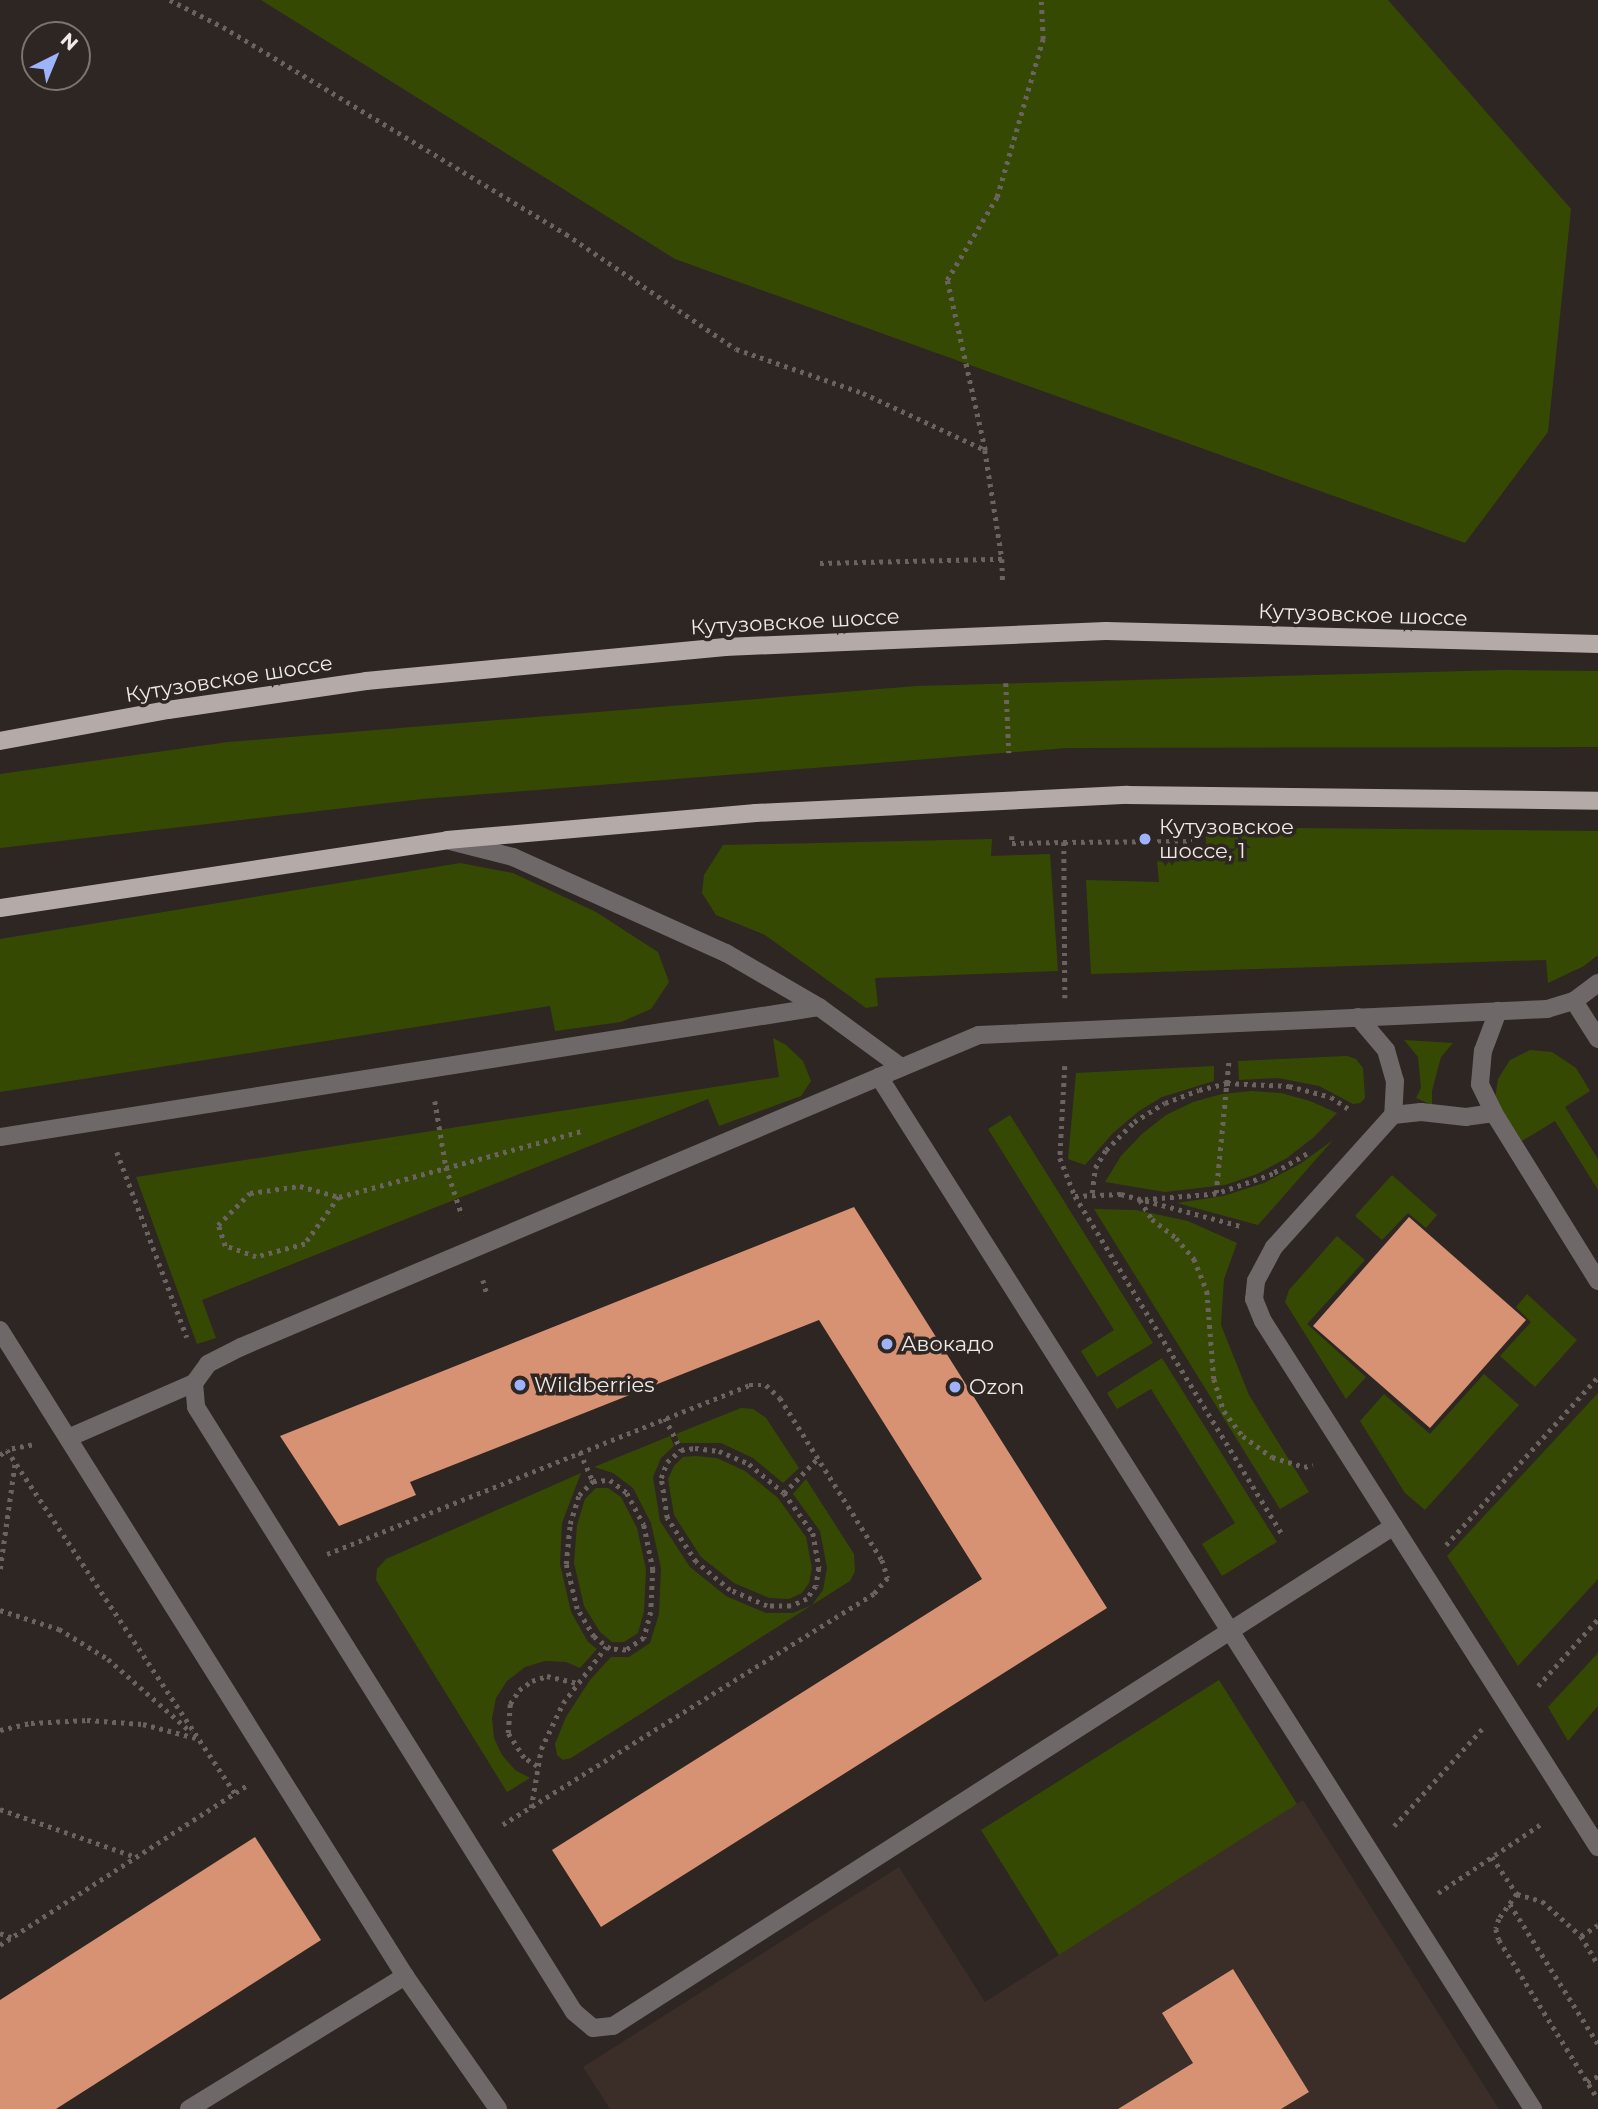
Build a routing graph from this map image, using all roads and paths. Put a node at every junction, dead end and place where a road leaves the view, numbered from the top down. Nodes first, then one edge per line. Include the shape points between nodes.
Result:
1 (170, 0) edge
2 (1041, 0) edge
3 (985, 450) junction
4 (1002, 559) junction
5 (820, 563) dead end
6 (1003, 584) dead end
7 (1598, 644) edge
8 (1006, 683) dead end
9 (0, 741) edge
10 (1009, 753) dead end
11 (1598, 801) edge
12 (1012, 832) dead end
13 (447, 840) junction
14 (1192, 841) dead end
15 (1064, 842) junction
16 (0, 908) edge
17 (1598, 983) edge
18 (1574, 1001) junction
19 (819, 1007) junction
20 (1498, 1011) junction
21 (1358, 1017) junction
22 (1065, 1031) junction
23 (1598, 1038) edge
24 (1229, 1058) dead end
25 (1065, 1065) dead end
26 (901, 1067) junction
27 (429, 1070) junction
28 (879, 1077) junction
29 (1227, 1083) junction
30 (1494, 1113) junction
31 (1393, 1115) junction
32 (1347, 1118) dead end
33 (105, 1121) junction
34 (582, 1131) dead end
35 (0, 1137) edge
36 (1314, 1148) dead end
37 (446, 1167) junction
38 (1092, 1193) junction
39 (1216, 1194) junction
40 (1074, 1196) junction
41 (340, 1197) junction
42 (1140, 1200) junction
43 (1256, 1231) dead end
44 (473, 1248) junction
45 (1598, 1281) edge
46 (487, 1294) dead end
47 (0, 1330) edge
48 (208, 1364) junction
49 (1598, 1377) edge
50 (194, 1383) junction
51 (665, 1418) junction
52 (68, 1438) junction
53 (7, 1450) junction
54 (681, 1450) junction
55 (580, 1452) junction
56 (0, 1455) edge
57 (818, 1458) junction
58 (1351, 1458) junction
59 (15, 1461) junction
60 (593, 1481) junction
61 (784, 1493) junction
62 (1394, 1526) junction
63 (1283, 1535) dead end
64 (1444, 1547) dead end
65 (0, 1569) edge
66 (299, 1572) junction
67 (0, 1610) edge
68 (1598, 1619) edge
69 (1230, 1630) junction
70 (606, 1647) junction
71 (578, 1683) junction
72 (1534, 1690) dead end
73 (1506, 1703) junction
74 (0, 1730) edge
75 (197, 1738) junction
76 (537, 1766) junction
77 (275, 1767) junction
78 (234, 1793) junction
79 (1570, 1804) junction
80 (531, 1808) junction
81 (0, 1809) edge
82 (1393, 1827) dead end
83 (470, 1847) junction
84 (1598, 1847) edge
85 (136, 1857) junction
86 (1492, 1857) junction
87 (1517, 1894) junction
88 (1432, 1897) dead end
89 (1510, 1904) junction
90 (1598, 1925) edge
91 (0, 1933) edge
92 (1581, 1936) junction
93 (11, 1937) junction
94 (0, 1945) edge
95 (1598, 1964) edge
96 (405, 1976) junction
97 (1598, 2044) edge
98 (1598, 2076) edge
99 (1587, 2082) junction
100 (1598, 2099) edge
101 (189, 2109) edge
102 (498, 2109) edge
103 (1533, 2109) edge

1 - 3 path via 223,27 566,234 736,349 863,393
2 - 3 path via 1043,39 997,197 947,280
3 - 4 path
4 - 5 path
4 - 6 path
7 - 9 main road, Кутузовское шоссе via 1106,631 725,648 366,681
8 - 10 path
11 - 13 main road via 1128,795 756,813
12 - 15 path via 1012,843
13 - 16 main road
13 - 19 lane via 513,857 726,953
14 - 15 path
15 - 22 path
17 - 18 lane
18 - 20 lane via 1548,1009
18 - 23 lane
19 - 26 lane
19 - 27 lane
20 - 21 lane
20 - 30 lane via 1483,1051 1480,1084
21 - 22 lane
21 - 31 lane via 1386,1050 1395,1082
22 - 26 lane via 979,1035
24 - 29 path
25 - 40 path via 1060,1158
26 - 28 lane
27 - 33 lane
27 - 37 path
28 - 44 lane
28 - 69 lane
29 - 32 path via 1289,1087 1331,1097 1353,1112
29 - 38 path via 1165,1103 1134,1122 1106,1150 1096,1168
29 - 39 path
30 - 31 lane
30 - 45 lane
31 - 58 lane via 1274,1247 1256,1281 1254,1300 1263,1321
33 - 35 lane
33 - 48 path via 193,1351
34 - 37 path
36 - 39 path via 1273,1174
37 - 41 path
37 - 44 path
38 - 40 path
38 - 42 path
39 - 42 path
40 - 63 path
41 - 41 path via 300,1186 250,1193 218,1225 225,1246 256,1256 305,1244
42 - 43 path
42 - 58 path via 1152,1219 1194,1259 1208,1291 1214,1379 1224,1411 1243,1436 1272,1457 1304,1467
44 - 46 path
44 - 48 lane
47 - 52 lane
48 - 50 lane
49 - 64 path
50 - 52 lane
50 - 66 lane via 196,1407
51 - 54 path
51 - 55 path
51 - 57 path via 748,1385 766,1385 780,1398
52 - 53 path
52 - 77 lane
53 - 56 path
53 - 59 path
54 - 61 path via 719,1451 749,1464
54 - 61 path via 667,1462 661,1478 667,1518 696,1562 730,1590 768,1606 791,1606 807,1599 820,1568 813,1533
55 - 60 path
55 - 66 path via 332,1552
57 - 61 path
57 - 80 path via 882,1560 888,1578 874,1594
58 - 62 lane
59 - 65 path
59 - 75 path
60 - 70 path via 579,1495 566,1564 577,1609
60 - 70 path via 610,1480 627,1493 644,1525 653,1569 651,1612 644,1638 626,1650
62 - 69 lane
62 - 73 lane
66 - 83 lane
67 - 75 path via 59,1629 108,1658
68 - 72 path
69 - 83 lane via 614,2026 593,2028 574,2012
69 - 103 lane
70 - 71 path
71 - 76 path via 541,1749
71 - 76 path via 547,1675 519,1690 510,1704 508,1733 514,1747
73 - 79 lane
73 - 82 path
74 - 75 path via 87,1720 143,1724
75 - 78 path
76 - 80 path
77 - 78 path
77 - 96 lane
78 - 85 path
79 - 84 lane
79 - 86 path
80 - 83 path
81 - 85 path
85 - 93 path
86 - 87 path
86 - 88 path
87 - 89 path
87 - 92 path via 1542,1901
89 - 97 path
89 - 99 path via 1499,1919 1499,1940
90 - 92 path
91 - 93 path
92 - 95 path
93 - 94 path
96 - 101 lane
96 - 102 lane
98 - 99 path
99 - 100 path

